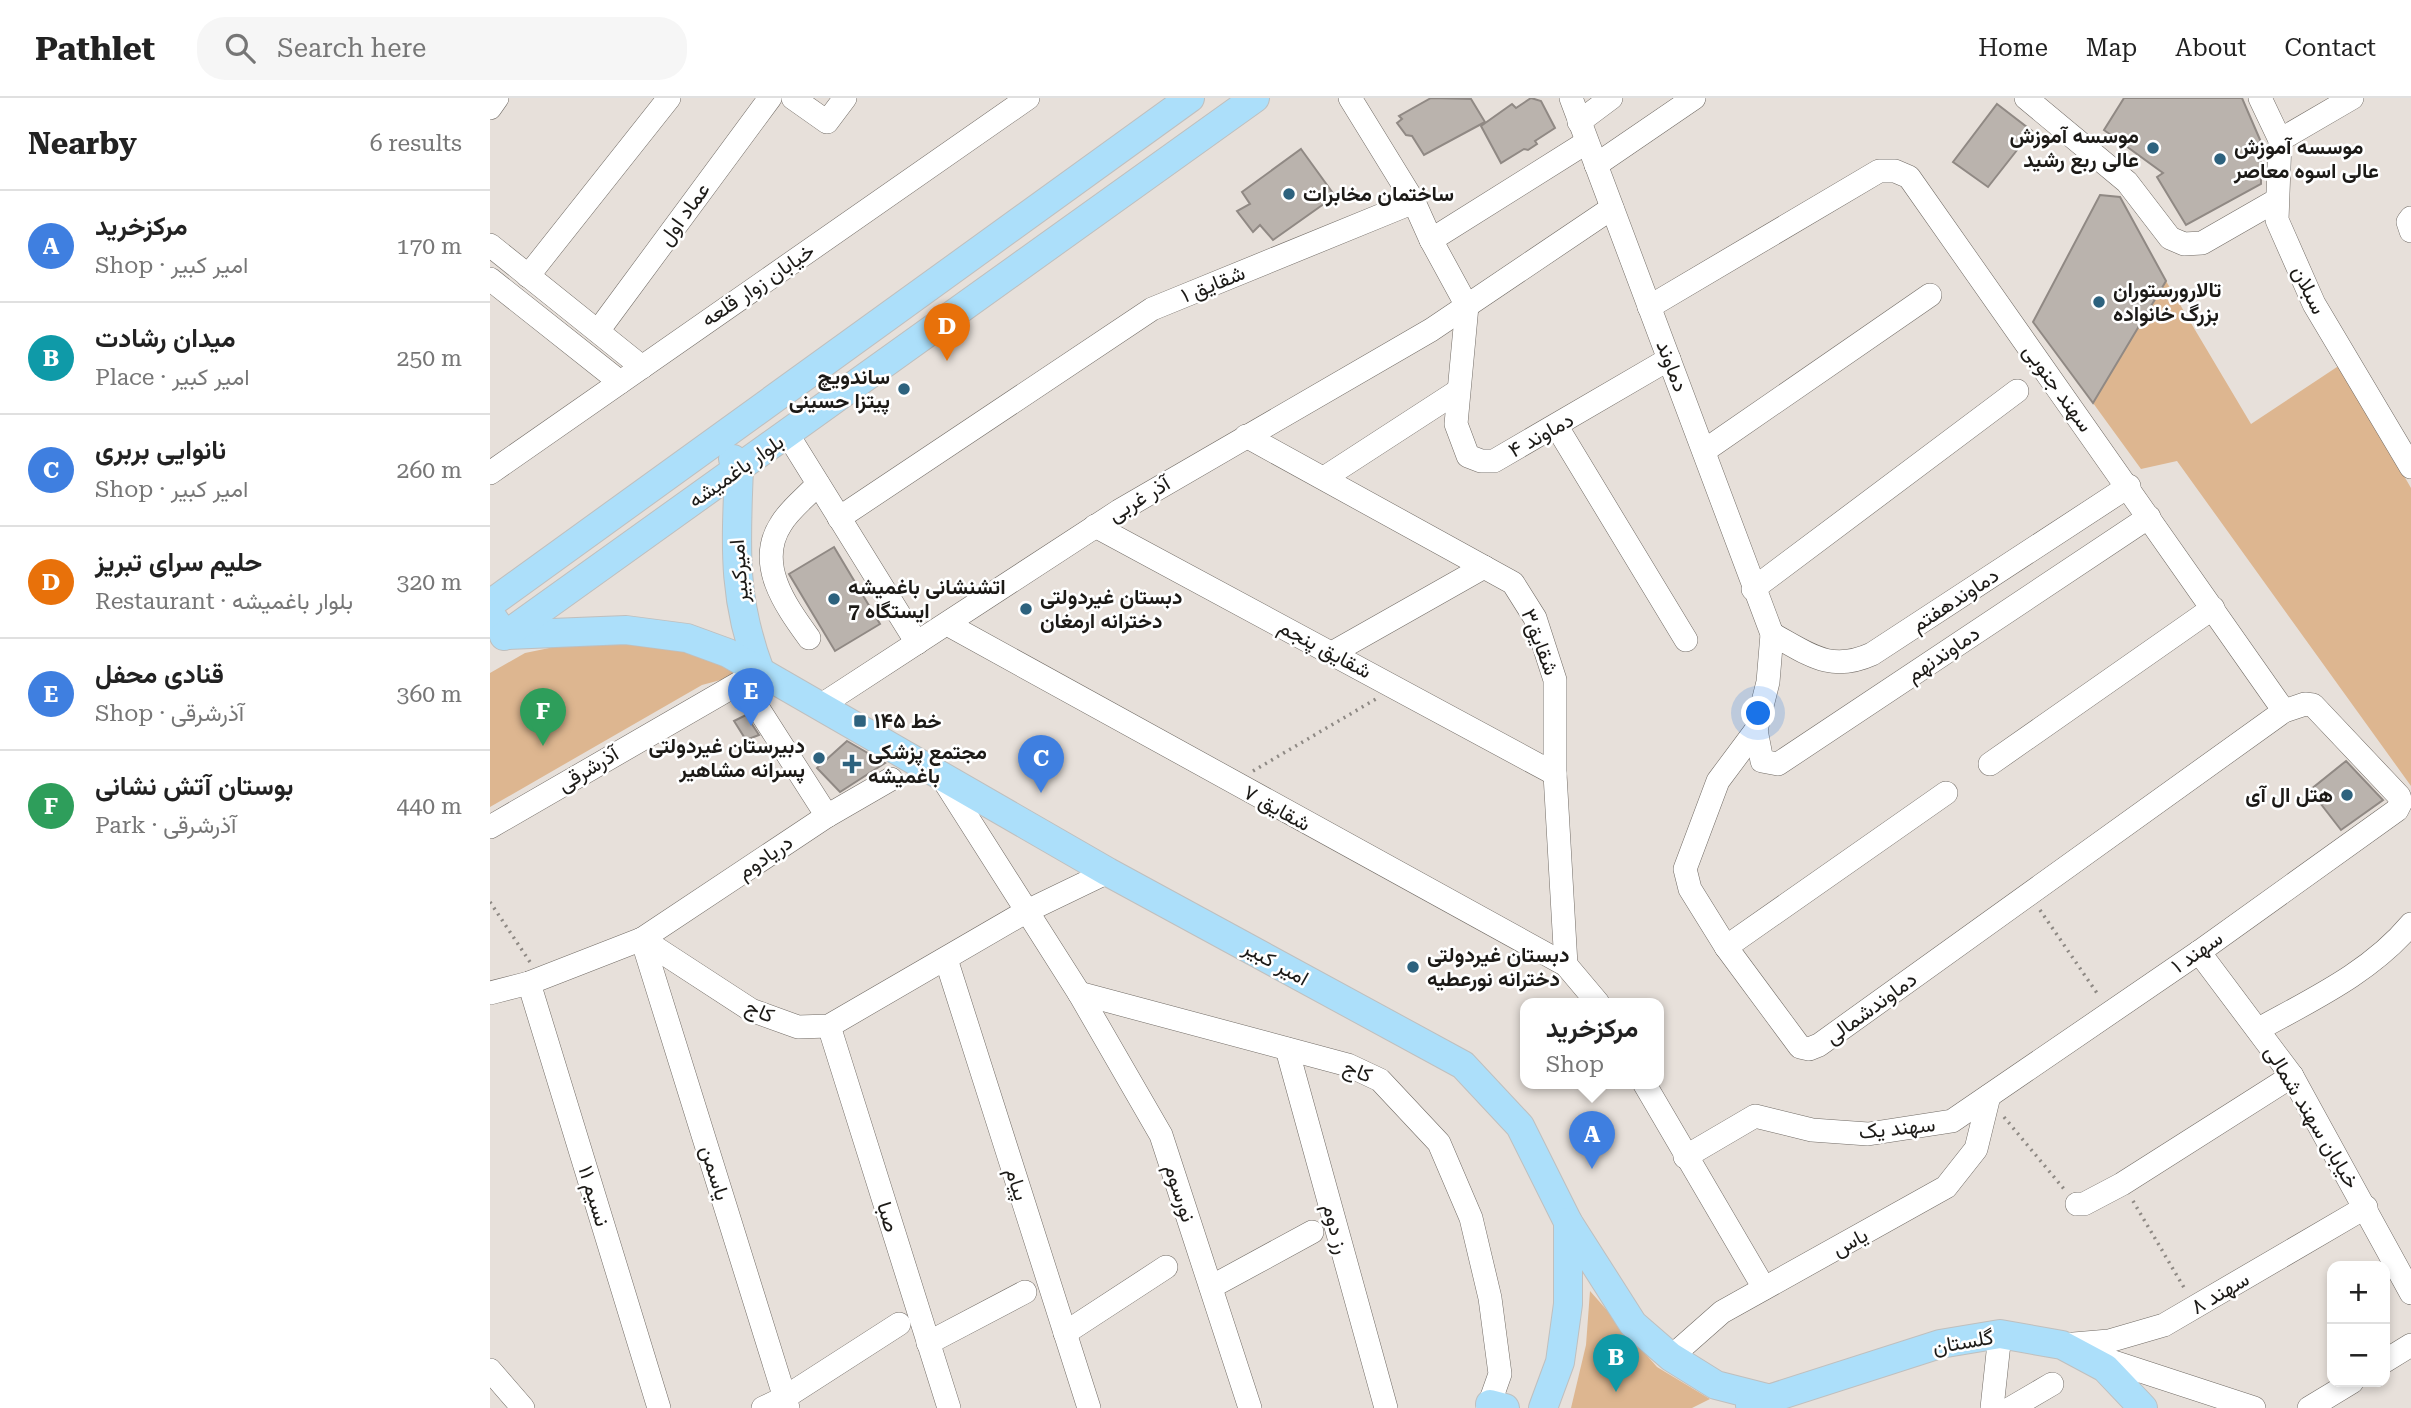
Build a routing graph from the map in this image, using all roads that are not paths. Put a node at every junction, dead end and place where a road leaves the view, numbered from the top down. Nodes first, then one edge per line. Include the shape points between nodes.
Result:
1 (497, 98) edge
2 (669, 98) edge
3 (770, 98) edge
4 (793, 98) edge
5 (845, 98) edge
6 (1028, 98) edge
7 (1190, 98) edge
8 (1255, 98) edge
9 (1350, 98) edge
10 (1570, 98) edge
11 (1694, 98) edge
12 (2026, 98) edge
13 (2260, 98) edge
14 (2352, 98) edge
15 (1607, 100) edge
16 (490, 108) edge
17 (1583, 132) junction
18 (2280, 140) junction
19 (1596, 165) junction
20 (2277, 200) junction
21 (1414, 202) junction
22 (1612, 208) junction
23 (2411, 218) edge
24 (2411, 230) edge
25 (1431, 240) junction
26 (490, 245) edge
27 (528, 276) junction
28 (490, 279) edge
29 (1930, 295) dead end
30 (1461, 297) junction
31 (1649, 307) junction
32 (598, 331) junction
33 (1669, 359) junction
34 (642, 366) junction
35 (620, 382) junction
36 (1458, 391) junction
37 (2017, 391) dead end
38 (1557, 427) junction
39 (788, 435) junction
40 (1246, 436) junction
41 (720, 439) junction
42 (1704, 452) junction
43 (2411, 467) edge
44 (739, 468) junction
45 (490, 473) edge
46 (1324, 478) junction
47 (818, 484) junction
48 (2129, 486) junction
49 (2149, 517) junction
50 (839, 518) junction
51 (1095, 526) junction
52 (1483, 566) junction
53 (1752, 589) junction
54 (490, 604) edge
55 (2213, 608) junction
56 (947, 625) junction
57 (495, 632) edge
58 (1772, 634) junction
59 (809, 638) dead end
60 (1686, 640) dead end
61 (917, 643) junction
62 (1332, 653) junction
63 (751, 677) junction
64 (820, 706) junction
65 (2284, 711) junction
66 (1756, 730) junction
67 (1990, 764) dead end
68 (1555, 774) junction
69 (941, 776) junction
70 (891, 779) dead end
71 (1946, 793) dead end
72 (827, 816) junction
73 (490, 827) edge
74 (1108, 872) junction
75 (1027, 911) junction
76 (2411, 924) edge
77 (642, 939) junction
78 (1726, 947) junction
79 (2199, 952) junction
80 (946, 959) junction
81 (1566, 965) junction
82 (535, 981) junction
83 (490, 993) edge
84 (1079, 993) junction
85 (1594, 998) edge
86 (828, 1027) junction
87 (2259, 1029) junction
88 (1287, 1049) junction
89 (2292, 1076) junction
90 (1647, 1089) edge
91 (1989, 1096) junction
92 (1685, 1157) junction
93 (2077, 1204) road end
94 (2366, 1207) junction
95 (1568, 1222) junction
96 (1312, 1232) dead end
97 (1166, 1267) dead end
98 (1211, 1287) junction
99 (1764, 1288) junction
100 (1026, 1292) dead end
101 (2411, 1293) edge
102 (899, 1324) dead end
103 (1065, 1333) junction
104 (2000, 1334) junction
105 (928, 1343) junction
106 (2062, 1345) junction
107 (2411, 1345) edge
108 (1671, 1357) junction
109 (2390, 1358) edge
110 (490, 1370) edge
111 (2052, 1384) dead end
112 (2343, 1387) edge
113 (1755, 1403) edge
114 (779, 1405) edge
115 (1494, 1407) edge
116 (523, 1408) edge
117 (659, 1408) edge
118 (949, 1408) edge
119 (1089, 1408) edge
120 (1250, 1408) edge
121 (1385, 1408) edge
122 (1543, 1408) edge
123 (1992, 1408) edge
124 (2011, 1408) edge
125 (2143, 1408) edge
126 (2254, 1408) edge
127 (2309, 1408) edge

1 - 16 street
2 - 27 street
3 - 32 street, عماد اول
4 - 5 street via 827,122
6 - 34 street, خیابان زوار قلعه
7 - 41 main road, بلوار باغمیشه
8 - 39 main road, بلوار باغمیشه
9 - 21 street
10 - 17 street, دماوند
11 - 19 street
12 - 20 street via 2127,182 2170,238 2184,244 2202,243
13 - 18 street, سبلان
14 - 18 street
15 - 17 street
17 - 19 street, دماوند
17 - 25 street
18 - 20 street, سبلان
19 - 22 street, دماوند
20 - 43 street, سبلان via 2277,220 2314,304
21 - 25 street
21 - 50 street, شقایق ۱ via 1152,309
22 - 30 street, آذر غربی
22 - 31 street, دماوند
23 - 24 street
25 - 30 street
26 - 27 street
27 - 32 street
28 - 35 street
29 - 42 street
30 - 36 street, دماوند ۴
30 - 40 street, آذر غربی via 1378,363
31 - 33 street, دماوند
31 - 48 street, سهند جنوبی via 1879,171 1895,171 1909,177
32 - 34 street
33 - 38 street, دماوند ۴
33 - 42 street, دماوند
34 - 35 street, خیابان زوار قلعه
35 - 45 street, خیابان زوار قلعه
36 - 38 street, دماوند ۴ via 1460,439 1468,456 1481,461 1494,461
36 - 46 street
37 - 53 street
38 - 60 street
39 - 44 main road, بلوار باغمیشه
39 - 47 street
40 - 46 street, شقایق۳
40 - 51 street, آذر غربی
41 - 44 main road
41 - 54 main road, بلوار باغمیشه
42 - 53 street, دماوند
44 - 57 main road, بلوار باغمیشه
44 - 63 main road, امیرکبیر via 735,563
46 - 52 street, شقایق۳
47 - 50 street
47 - 59 street via 780,525 772,552 774,580
48 - 49 street, سهند جنوبی
48 - 58 street, دماوندهفتم via 1855,662 1818,659
49 - 55 street, سهند جنوبی
49 - 66 street, دماوندنهم via 1778,764 1762,761
50 - 61 street
51 - 56 street, آذر غربی
51 - 62 street, شقایق پنجم
52 - 62 street
52 - 68 street, شقایق۳ via 1513,583 1535,618 1555,680
53 - 58 street, دماوند
55 - 65 street, سهند جنوبی
55 - 67 street
56 - 61 street, آذر غربی
56 - 81 street, شقایق ۷
57 - 63 main road, امیر کبیر via 626,630 687,638 727,653
58 - 66 street, دماوندشمالی via 1768,682
61 - 64 street, آذر غربی
62 - 68 street, شقایق پنجم
63 - 64 main road, امیر کبیر
63 - 72 street
63 - 73 street, آذرشرقی
64 - 69 main road, امیر کبیر
65 - 78 street, دماوندشمالی via 1819,1045 1809,1049 1795,1042
65 - 79 street, سهند ۱ via 2313,705 2401,802 2397,810
66 - 78 street, دماوندشمالی via 1718,781 1685,869 1690,889
68 - 81 street, شقایق۳
69 - 74 main road, امیر کبیر
69 - 75 street
70 - 72 street, دریادوم
71 - 78 street
72 - 77 street, دریادوم
74 - 75 street
74 - 95 main road, امیر کبیر via 1463,1065 1520,1126
75 - 80 street
75 - 84 street
76 - 87 street via 2391,949
77 - 82 street
77 - 86 street, کاج via 751,1010 798,1027
77 - 114 street, یاسمن
79 - 87 street, خیابان سهند شمالی
79 - 91 street, سهند ۱
80 - 86 street
80 - 103 street, پیام
81 - 85 street, شقایق ۷
82 - 83 street
82 - 117 street, نسیم ۱۱
84 - 88 street, کاج
84 - 98 street, نورسوم via 1161,1135
86 - 105 street, صبا
87 - 89 street, خیابان سهند شمالی
88 - 115 street, کاج via 1348,1065 1380,1080 1439,1143 1471,1218 1490,1298 1500,1374
88 - 121 street, رز دوم
89 - 93 street via 2122,1184
89 - 94 street, خیابان سهند شمالی
90 - 92 street
91 - 92 street, سهند یک via 1952,1121 1868,1134 1812,1130 1755,1115
91 - 99 street, یاس via 1976,1149 1946,1187
92 - 99 street
94 - 101 street, خیابان سهند شمالی
94 - 106 street, سهند ۸ via 2164,1325 2109,1341
95 - 108 main road via 1633,1324
95 - 122 main road, امیر کبیر via 1568,1304 1562,1350
96 - 98 street
97 - 103 street
98 - 120 street, نورسوم
99 - 108 street, یاس via 1714,1318
100 - 105 street
102 - 114 street
103 - 119 street, پیام
104 - 106 main road, گلستان
104 - 113 main road, گلستان via 1940,1344
104 - 123 street
105 - 118 street, صبا
106 - 125 main road, گلستان via 2105,1368
106 - 126 street
107 - 109 street
108 - 113 main road
110 - 116 street
111 - 124 street
112 - 127 street

